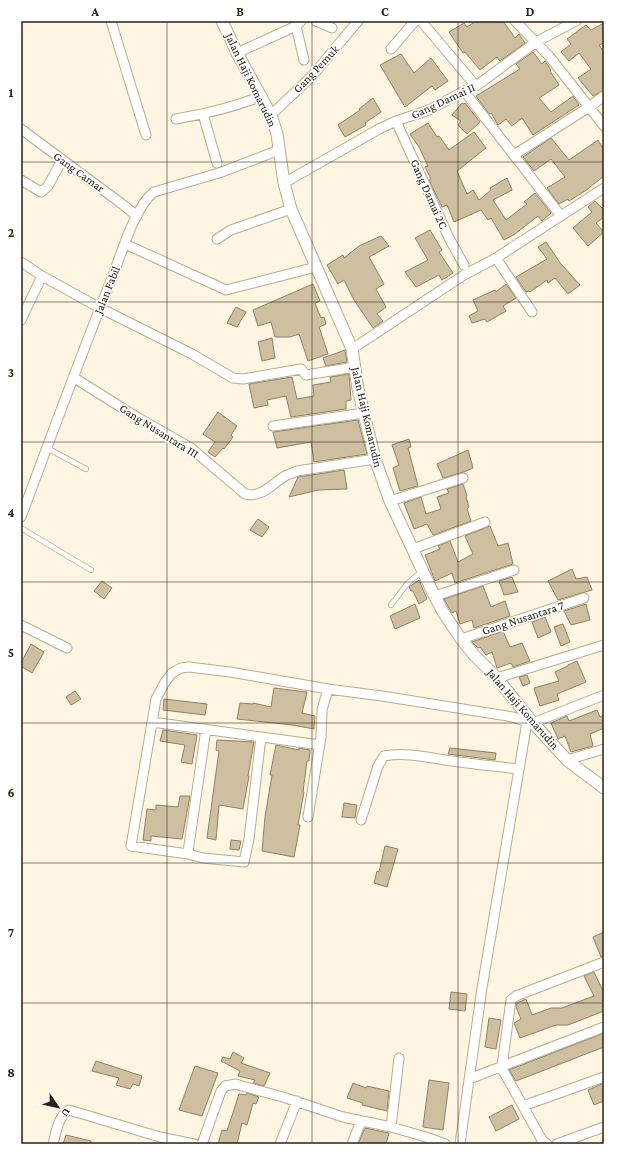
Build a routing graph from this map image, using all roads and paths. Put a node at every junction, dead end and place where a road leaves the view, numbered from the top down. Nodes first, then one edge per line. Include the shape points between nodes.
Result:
1 (111, 21) edge
2 (222, 21) edge
3 (316, 21) edge
4 (358, 21) edge
5 (415, 21) edge
6 (421, 21) edge
7 (515, 21) edge
8 (576, 21) edge
9 (298, 24) edge
10 (332, 28) dead end
11 (536, 42) junction
12 (392, 49) dead end
13 (237, 53) junction
14 (304, 60) dead end
15 (476, 86) junction
16 (464, 91) junction
17 (262, 96) junction
18 (604, 96) edge
19 (589, 107) junction
20 (204, 114) junction
21 (271, 115) junction
22 (176, 119) dead end
23 (396, 121) junction
24 (604, 126) edge
25 (21, 129) edge
26 (146, 135) dead end
27 (279, 150) junction
28 (514, 155) junction
29 (62, 160) junction
30 (217, 163) dead end
31 (21, 180) edge
32 (284, 183) junction
33 (604, 188) edge
34 (291, 209) junction
35 (136, 216) junction
36 (561, 216) junction
37 (217, 239) dead end
38 (125, 244) junction
39 (496, 258) junction
40 (21, 262) edge
41 (464, 264) dead end
42 (316, 267) junction
43 (42, 276) junction
44 (100, 308) junction
45 (532, 312) dead end
46 (21, 320) edge
47 (352, 349) junction
48 (355, 367) junction
49 (73, 377) junction
50 (364, 412) junction
51 (273, 426) dead end
52 (47, 448) junction
53 (375, 460) junction
54 (86, 469) dead end
55 (463, 478) dead end
56 (390, 501) junction
57 (21, 517) edge
58 (485, 522) dead end
59 (21, 528) edge
60 (414, 549) junction
61 (91, 570) dead end
62 (423, 570) junction
63 (514, 570) dead end
64 (434, 596) junction
65 (584, 598) dead end
66 (391, 605) dead end
67 (21, 625) edge
68 (461, 639) junction
69 (604, 645) edge
70 (67, 648) dead end
71 (497, 678) junction
72 (328, 689) junction
73 (604, 695) edge
74 (152, 722) junction
75 (530, 723) junction
76 (206, 729) junction
77 (261, 737) junction
78 (320, 745) junction
79 (604, 749) edge
80 (567, 760) junction
81 (519, 769) junction
82 (604, 788) edge
83 (308, 817) dead end
84 (361, 820) dead end
85 (188, 854) junction
86 (604, 962) edge
87 (604, 1027) edge
88 (399, 1058) dead end
89 (502, 1066) junction
90 (604, 1077) edge
91 (470, 1078) junction
92 (297, 1101) junction
93 (523, 1106) junction
94 (361, 1121) junction
95 (392, 1127) junction
96 (604, 1127) edge
97 (425, 1140) edge
98 (53, 1144) edge
99 (194, 1144) edge
100 (202, 1144) edge
101 (280, 1144) edge
102 (352, 1144) edge
103 (445, 1144) edge
104 (460, 1144) edge
105 (547, 1144) edge
106 (557, 1144) edge

1 - 26 street
2 - 13 street, Jalan Haji Komarudin
3 - 10 street
4 - 21 street, Gang Pemuk via 312,76
5 - 12 street
6 - 15 street
7 - 11 street
8 - 11 street, Gang Damai II
9 - 13 street
9 - 14 street
11 - 15 street, Gang Damai II
11 - 19 street
13 - 17 street, Jalan Haji Komarudin
15 - 16 street, Gang Damai II
16 - 23 street, Gang Damai II via 429,110
16 - 28 street
17 - 20 street
17 - 21 street, Jalan Haji Komarudin
18 - 19 street
19 - 24 street
19 - 28 street
20 - 22 street
20 - 30 street
21 - 27 street, Jalan Haji Komarudin
23 - 32 street, Gang Damai II
23 - 41 street, Gang Damai 2C via 448,238
25 - 29 street, Gang Camar
27 - 32 street, Jalan Haji Komarudin
27 - 35 street, Jalan Fabil via 220,173 154,192 148,196
28 - 36 street
29 - 31 street via 48,186 41,192
29 - 35 street, Gang Camar
32 - 34 street, Jalan Haji Komarudin
33 - 36 street
34 - 37 street via 230,230
34 - 42 street, Jalan Haji Komarudin
35 - 38 street, Jalan Fabil
36 - 39 street
38 - 42 street via 226,290
38 - 44 street, Jalan Fabil
39 - 45 street
39 - 47 street via 464,275
40 - 43 street
42 - 47 street, Jalan Haji Komarudin
43 - 44 street
43 - 46 street
44 - 48 street via 192,354 233,378 243,379 301,369 306,375
44 - 49 street, Jalan Fabil
47 - 48 street, Jalan Haji Komarudin
48 - 50 street, Jalan Haji Komarudin
49 - 52 street, Jalan Fabil
49 - 53 street, Gang Nusantara III via 191,448 245,494 252,496 297,471
50 - 51 street
50 - 53 street, Jalan Haji Komarudin
52 - 54 lane
52 - 57 street, Jalan Fabil
53 - 56 street, Jalan Haji Komarudin
55 - 56 street
56 - 60 street, Jalan Haji Komarudin
58 - 60 street
59 - 61 lane
60 - 62 street, Jalan Haji Komarudin
62 - 64 street, Jalan Haji Komarudin
62 - 66 lane via 407,584
63 - 64 street
64 - 68 street, Jalan Haji Komarudin
65 - 68 street, Gang Nusantara 7
67 - 70 street
68 - 71 street, Jalan Haji Komarudin
69 - 71 street
71 - 75 street, Jalan Haji Komarudin
72 - 74 street via 230,672 181,668 172,673 165,682 156,700
72 - 75 street via 513,717
72 - 78 street via 322,710
73 - 75 street
74 - 76 street
74 - 85 street via 131,846
75 - 80 street, Jalan Haji Komarudin
75 - 81 street
76 - 77 street
76 - 85 street
77 - 78 street
77 - 85 street via 244,862
78 - 83 street
79 - 80 street
80 - 82 street, Jalan Haji Komarudin
81 - 84 street via 423,756 384,756 378,766
81 - 91 street via 482,988
86 - 89 street via 511,1000
87 - 89 street
88 - 95 street
89 - 91 street
89 - 93 street
90 - 93 street
91 - 104 street
92 - 94 street
92 - 100 street via 236,1084 225,1086
92 - 101 street
93 - 105 street via 542,1140
94 - 95 street
94 - 102 street
95 - 97 street
96 - 106 street
97 - 103 street
98 - 99 street via 61,1118 69,1110 160,1137

